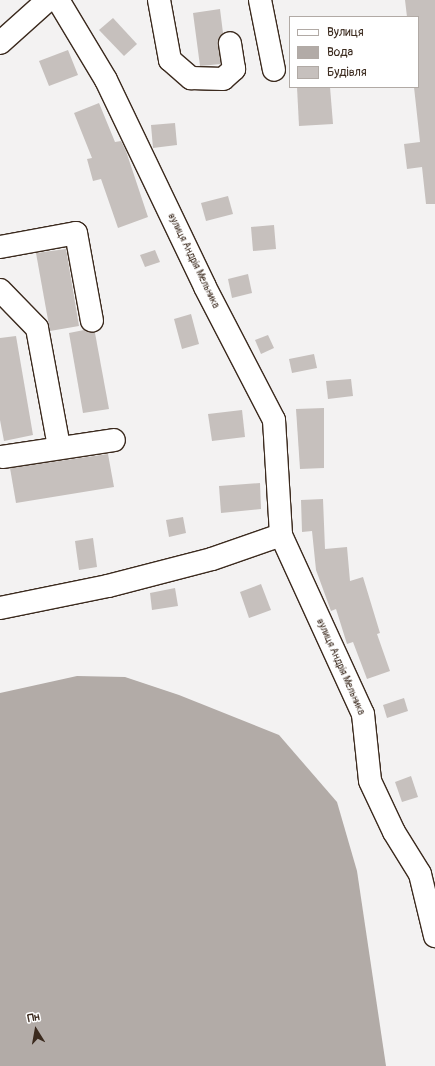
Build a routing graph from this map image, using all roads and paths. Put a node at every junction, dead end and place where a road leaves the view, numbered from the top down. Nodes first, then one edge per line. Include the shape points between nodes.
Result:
1 (48, 0) edge
2 (58, 0) edge
3 (159, 0) edge
4 (260, 0) edge
5 (0, 43) edge
6 (230, 43) dead end
7 (274, 70) dead end
8 (0, 247) edge
9 (0, 290) edge
10 (92, 321) dead end
11 (114, 440) dead end
12 (59, 447) junction
13 (2, 457) dead end
14 (281, 535) junction
15 (0, 608) edge
16 (427, 872) edge
17 (435, 936) edge

1 - 5 street
2 - 14 street, вулиця Андрія Мельника via 106,80 205,288 274,420
3 - 6 street via 170,60 191,78 223,79 234,69
4 - 7 street
8 - 10 street via 76,233
9 - 12 street via 37,328
11 - 12 street
12 - 13 street
14 - 15 street via 212,559
14 - 16 street, вулиця Андрія Мельника via 363,714 370,781 394,832
16 - 17 street, вулиця Андрія Мельника

